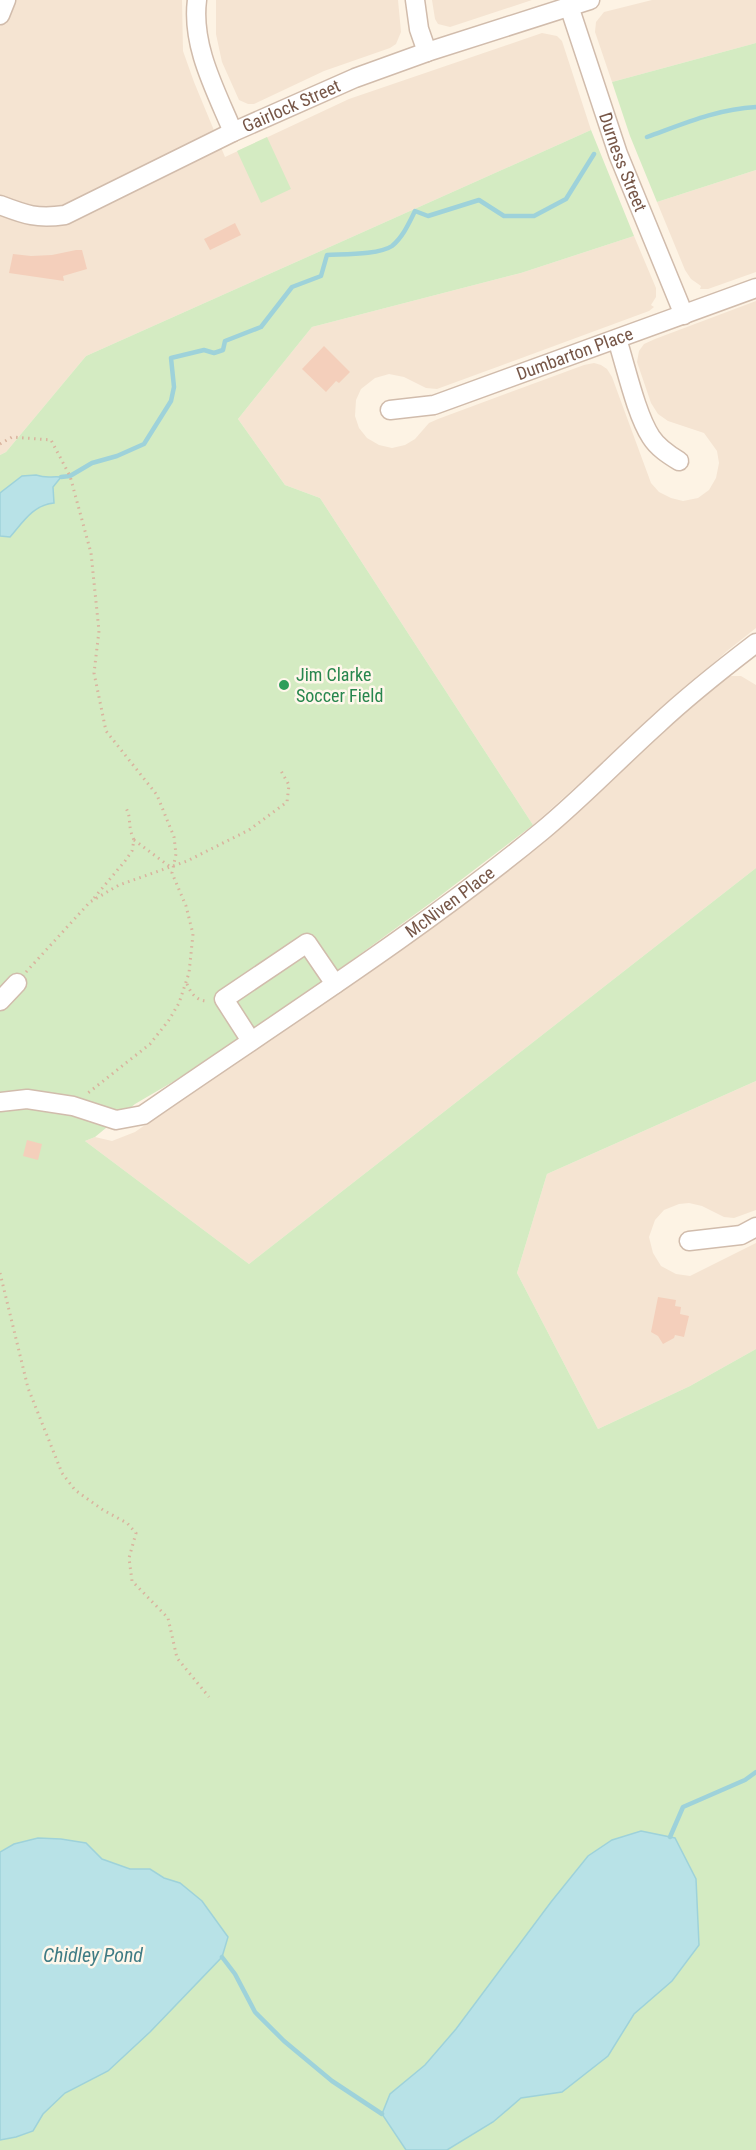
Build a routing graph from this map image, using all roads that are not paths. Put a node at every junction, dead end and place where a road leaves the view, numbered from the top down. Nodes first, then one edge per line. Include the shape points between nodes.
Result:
1 (6, 0) edge
2 (197, 0) edge
3 (415, 0) edge
4 (590, 0) edge
5 (569, 6) junction
6 (0, 15) edge
7 (427, 51) junction
8 (233, 132) junction
9 (0, 205) edge
10 (756, 288) edge
11 (684, 315) junction
12 (617, 339) junction
13 (390, 410) dead end
14 (679, 461) dead end
15 (752, 653) edge
16 (17, 983) road end
17 (335, 984) junction
18 (0, 1001) edge
19 (251, 1041) junction
20 (0, 1102) edge
21 (756, 1227) edge
22 (689, 1241) dead end

1 - 6 street
2 - 8 street via 199,44
3 - 7 street
4 - 5 street, Gairlock Street
5 - 7 street, Gairlock Street
5 - 11 street, Durness Street via 618,154
7 - 8 street, Gairlock Street
8 - 9 street, Gairlock Street via 65,215 30,216
10 - 11 street, Dumbarton Place
11 - 12 street, Dumbarton Place
12 - 13 street, Dumbarton Place via 434,405
12 - 14 street via 651,439
15 - 17 street, McNiven Place via 659,723 543,830
16 - 18 street
17 - 19 street, McNiven Place
17 - 19 street via 307,943 224,999
19 - 20 street, McNiven Place via 143,1115 116,1120 73,1106 27,1099
21 - 22 street via 741,1235

